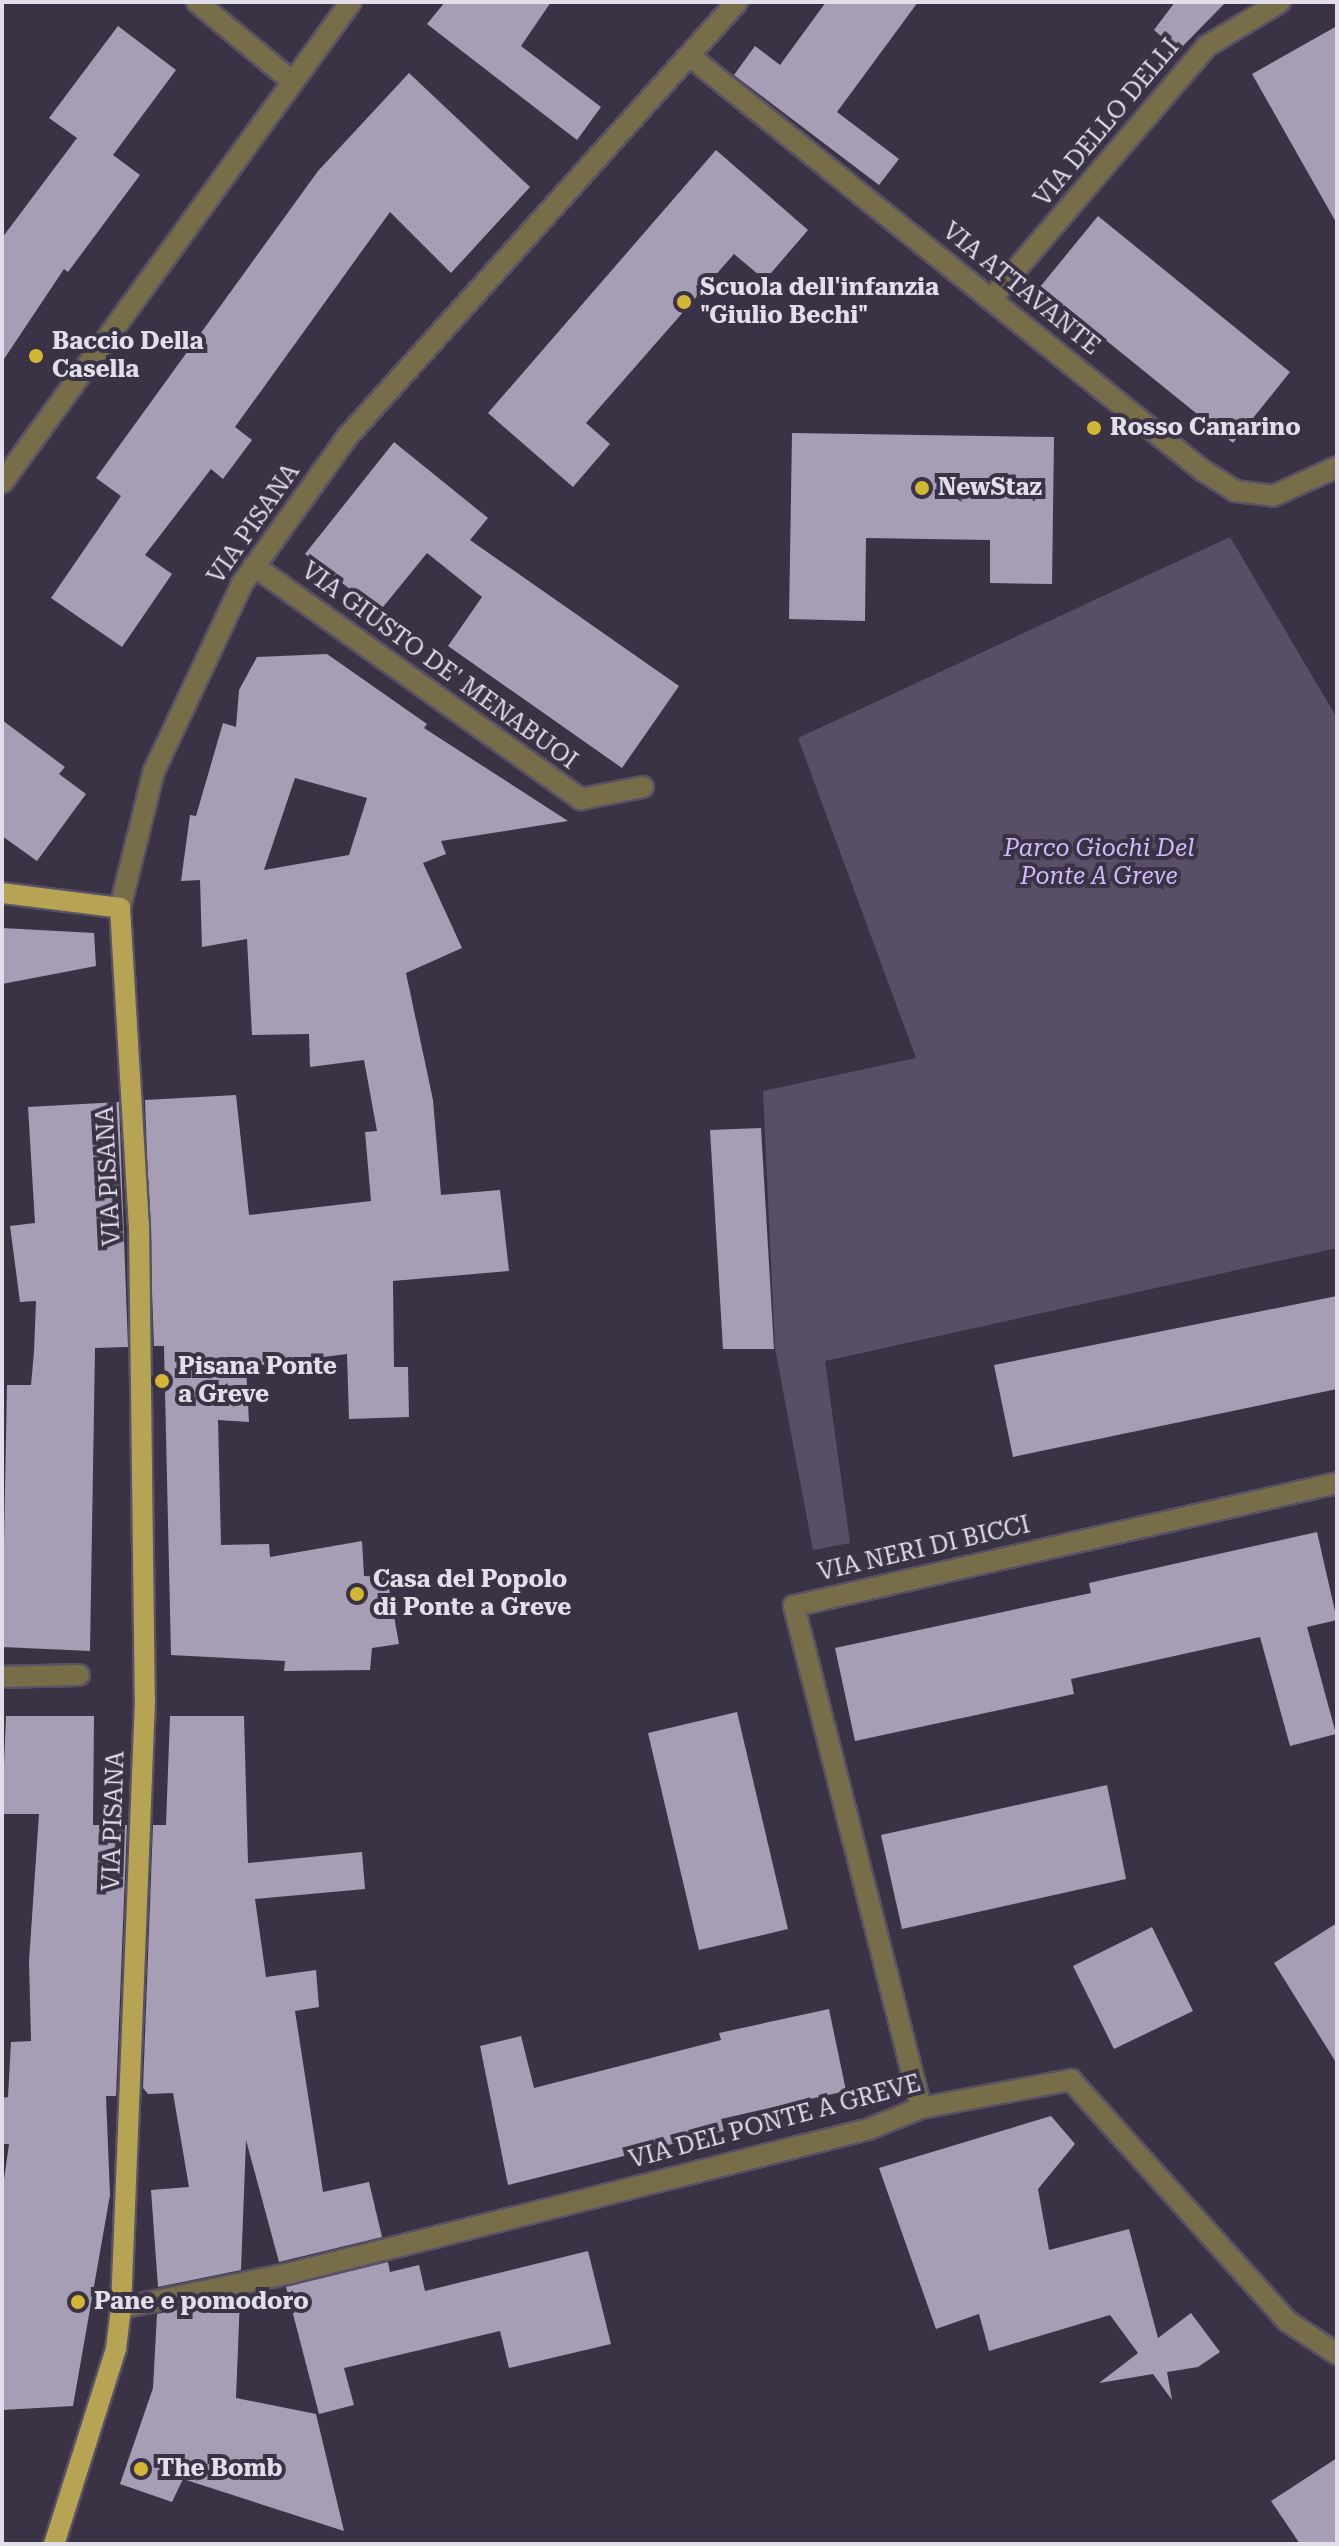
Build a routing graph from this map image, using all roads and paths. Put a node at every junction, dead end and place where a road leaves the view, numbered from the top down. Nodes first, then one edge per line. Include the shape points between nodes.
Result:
1 (197, 2) edge
2 (351, 2) edge
3 (737, 2) edge
4 (1280, 2) edge
5 (691, 57) junction
6 (293, 82) junction
7 (991, 299) junction
8 (1337, 467) edge
9 (2, 483) edge
10 (254, 566) junction
11 (643, 787) dead end
12 (2, 893) edge
13 (120, 908) junction
14 (1337, 1483) edge
15 (79, 1675) dead end
16 (2, 1677) edge
17 (921, 2108) junction
18 (121, 2308) junction
19 (1337, 2354) edge
20 (54, 2544) edge

1 - 6 street
2 - 6 street
3 - 5 street, VIA PISANA
4 - 7 street, VIA DELLO DELLI via 1207,46
5 - 7 street, VIA ATTAVANTE
5 - 10 street, VIA PISANA via 386,391
6 - 9 street
7 - 8 street, VIA ATTAVANTE via 1235,491 1273,496
10 - 11 street, VIA GIUSTO DE' MENABUOI via 581,799
10 - 13 street, VIA PISANA via 206,651 158,761 131,845
12 - 13 main road
13 - 18 main road, VIA PISANA via 139,1225 145,1700
14 - 17 street, VIA NERI DI BICCI via 794,1606
15 - 16 street
17 - 18 street, VIA DEL PONTE A GREVE via 869,2129 352,2258
17 - 19 street, VIA DEL PONTE A GREVE via 1071,2080 1287,2321
18 - 20 main road, VIA PISANA via 110,2373

